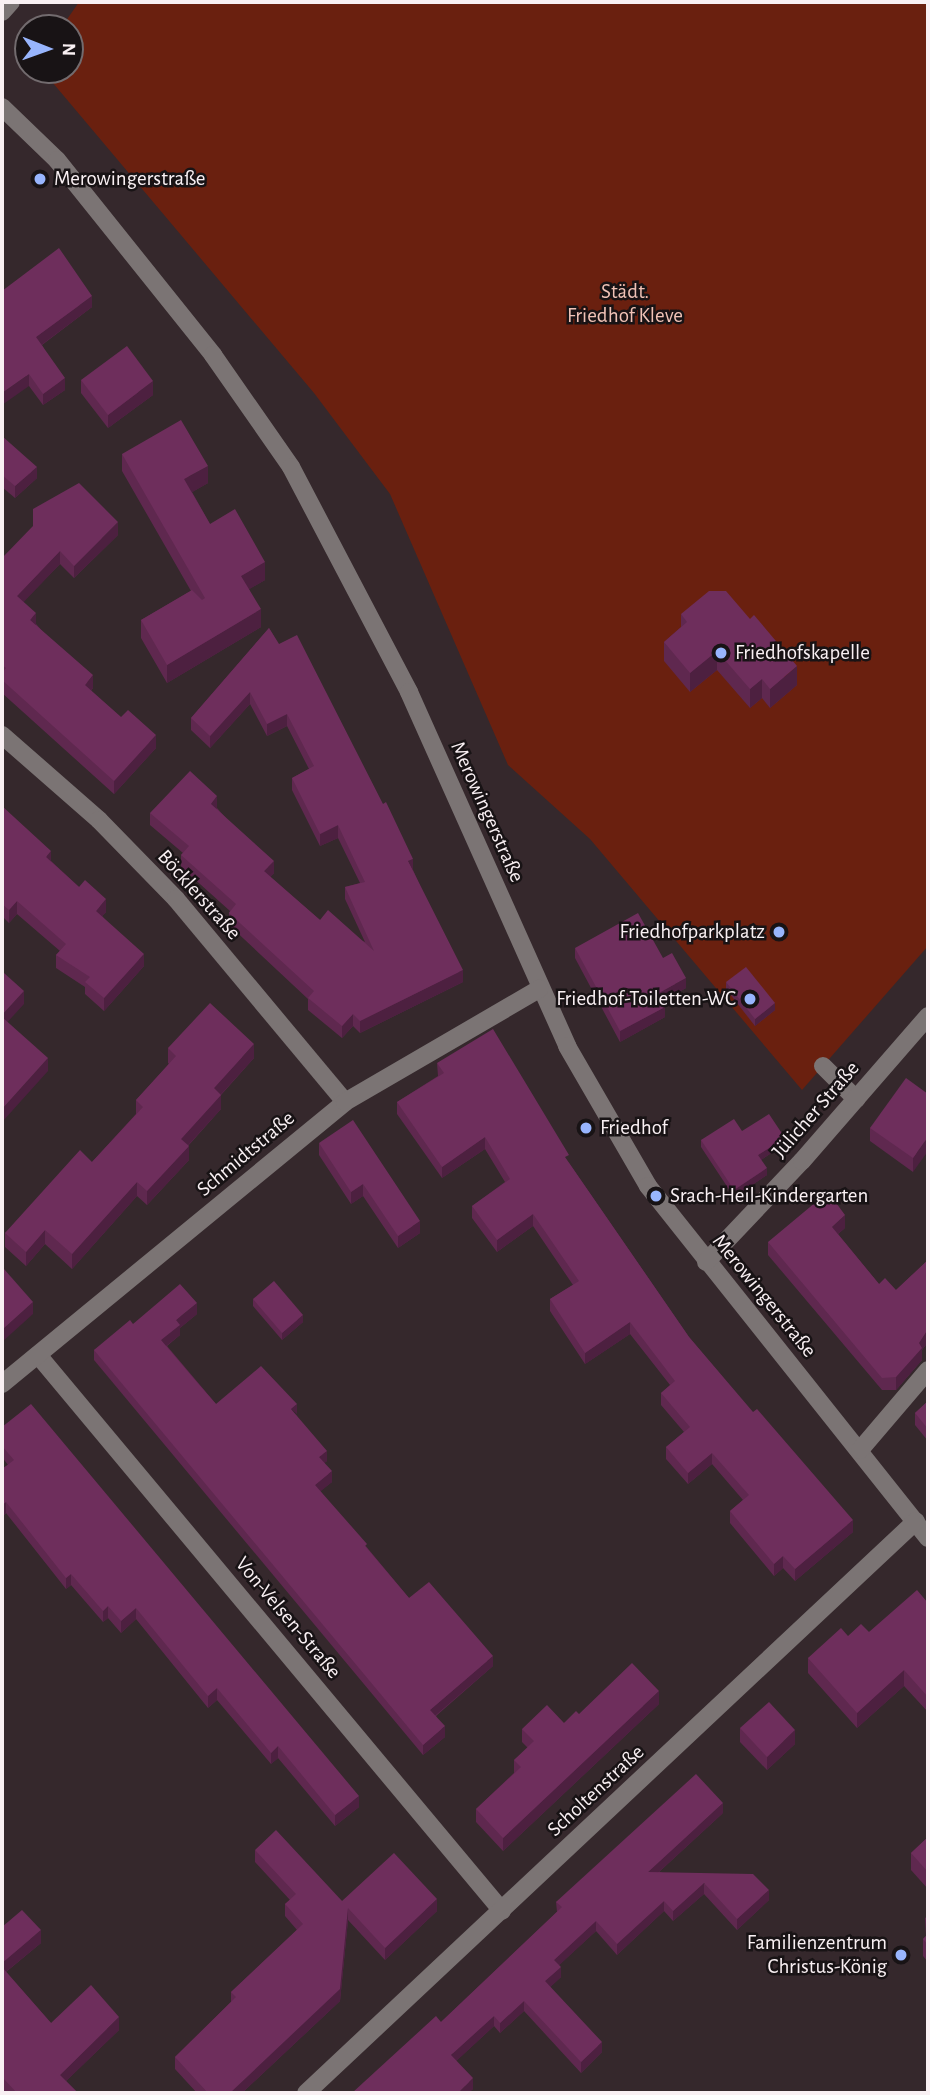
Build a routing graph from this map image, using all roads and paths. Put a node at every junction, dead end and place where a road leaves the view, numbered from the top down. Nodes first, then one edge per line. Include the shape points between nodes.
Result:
1 (11, 2) edge
2 (2, 12) edge
3 (2, 107) edge
4 (2, 735) edge
5 (539, 989) junction
6 (928, 1016) edge
7 (823, 1066) dead end
8 (856, 1099) junction
9 (345, 1102) junction
10 (706, 1262) junction
11 (38, 1355) junction
12 (928, 1370) edge
13 (2, 1384) edge
14 (860, 1450) junction
15 (916, 1521) junction
16 (928, 1538) edge
17 (502, 1911) junction
18 (306, 2093) edge

1 - 2 street
3 - 5 street, Merowingerstraße via 74,181 212,355 291,467 409,692
4 - 9 street, Böcklerstraße via 99,820 176,899
5 - 9 street, Schmidtstraße
5 - 10 street, Merowingerstraße via 648,1186
6 - 8 street, Jülicher Straße
7 - 8 street
8 - 10 street, Jülicher Straße
9 - 11 street, Schmidtstraße
10 - 14 street, Merowingerstraße
11 - 13 street, Schmidtstraße
11 - 17 street, Von-Velsen-Straße
12 - 14 street
14 - 15 street, Merowingerstraße
15 - 16 street, Merowingerstraße
15 - 17 street, Scholtenstraße
17 - 18 street, Scholtenstraße

